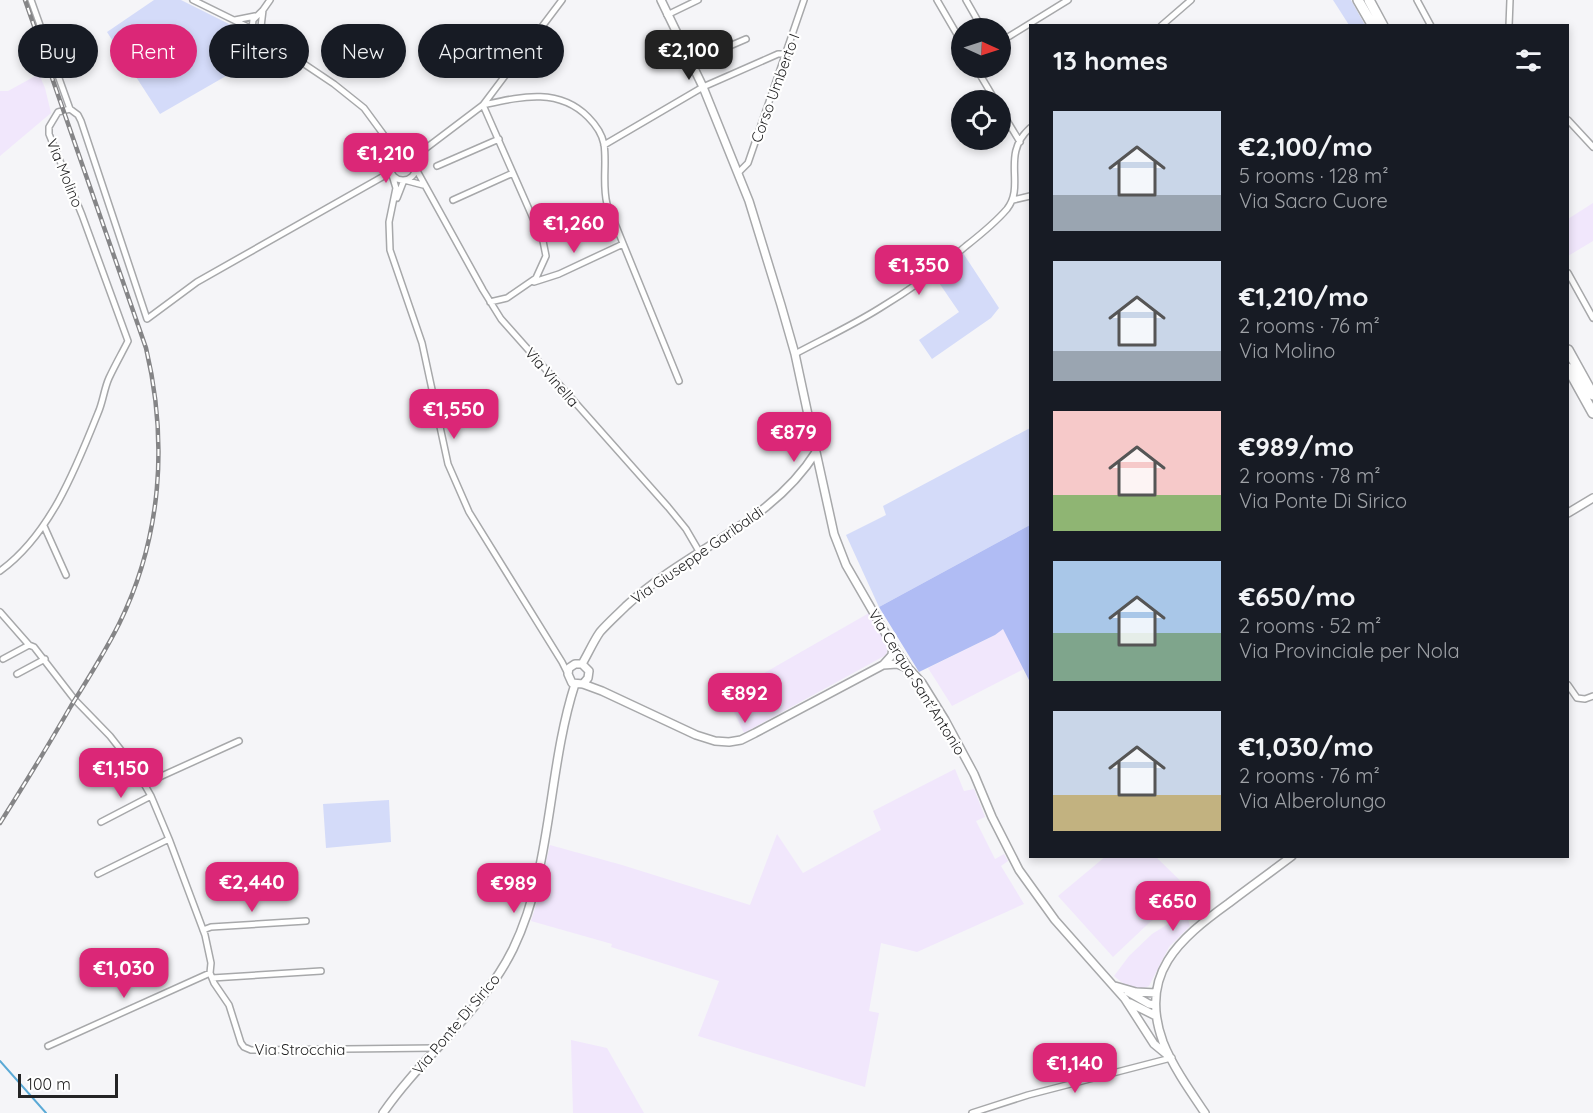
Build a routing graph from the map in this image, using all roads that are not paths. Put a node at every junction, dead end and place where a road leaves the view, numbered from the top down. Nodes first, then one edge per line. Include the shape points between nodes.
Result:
1 (31, 0) edge
2 (193, 0) edge
3 (270, 0) edge
4 (562, 0) edge
5 (662, 0) edge
6 (698, 0) edge
7 (804, 0) edge
8 (937, 0) edge
9 (966, 0) edge
10 (1068, 0) edge
11 (1191, 0) edge
12 (1358, 0) edge
13 (1369, 0) edge
14 (1417, 0) edge
15 (1510, 0) edge
16 (263, 10) junction
17 (667, 15) junction
18 (257, 16) junction
19 (976, 18) edge
20 (233, 20) junction
21 (241, 24) edge
22 (253, 24) edge
23 (261, 24) edge
24 (951, 24) edge
25 (1029, 24) edge
26 (1029, 24) edge
27 (1163, 24) edge
28 (1372, 24) edge
29 (1382, 24) edge
30 (1430, 24) edge
31 (1509, 24) edge
32 (1011, 35) edge
33 (746, 39) dead end
34 (787, 54) junction
35 (690, 63) junction
36 (309, 69) edge
37 (703, 87) junction
38 (483, 105) junction
39 (70, 109) junction
40 (1569, 121) edge
41 (1011, 127) edge
42 (1029, 129) edge
43 (385, 137) junction
44 (499, 140) junction
45 (1020, 142) junction
46 (604, 145) junction
47 (1593, 147) edge
48 (405, 153) junction
49 (413, 158) junction
50 (390, 162) junction
51 (437, 166) dead end
52 (416, 169) junction
53 (738, 172) junction
54 (513, 173) junction
55 (392, 174) junction
56 (404, 180) junction
57 (424, 186) junction
58 (1029, 196) edge
59 (453, 200) dead end
60 (1013, 200) junction
61 (392, 208) junction
62 (623, 244) junction
63 (1569, 275) edge
64 (531, 282) junction
65 (507, 298) junction
66 (490, 303) junction
67 (497, 313) junction
68 (1593, 318) edge
69 (1569, 352) edge
70 (795, 354) junction
71 (1569, 370) edge
72 (679, 381) dead end
73 (1593, 393) edge
74 (1593, 413) edge
75 (816, 452) junction
76 (1593, 498) edge
77 (1569, 512) edge
78 (44, 526) junction
79 (700, 553) junction
80 (0, 571) edge
81 (66, 574) dead end
82 (0, 612) edge
83 (29, 645) junction
84 (893, 645) junction
85 (558, 655) junction
86 (892, 656) junction
87 (3, 659) dead end
88 (45, 659) junction
89 (899, 661) junction
90 (579, 664) junction
91 (883, 665) junction
92 (589, 671) junction
93 (17, 674) dead end
94 (568, 674) junction
95 (579, 684) junction
96 (1569, 686) edge
97 (602, 691) junction
98 (1593, 696) edge
99 (239, 741) dead end
100 (144, 784) junction
101 (151, 796) junction
102 (101, 822) dead end
103 (170, 839) junction
104 (1289, 858) edge
105 (98, 874) dead end
106 (306, 921) dead end
107 (203, 930) junction
108 (321, 971) dead end
109 (211, 975) junction
110 (1112, 985) junction
111 (1124, 989) junction
112 (1156, 993) junction
113 (1125, 999) junction
114 (1155, 1005) junction
115 (1156, 1016) junction
116 (48, 1046) dead end
117 (436, 1048) junction
118 (1171, 1058) junction
119 (383, 1113) edge
120 (972, 1113) edge
121 (1205, 1113) edge

1 - 39 street
2 - 20 street
3 - 16 street
4 - 38 street
5 - 17 street
6 - 17 street
7 - 34 street, Corso Umberto I
8 - 24 street
9 - 19 street
10 - 25 street
11 - 27 street
12 - 28 highway
13 - 29 highway
14 - 30 street
15 - 31 street
16 - 18 street
16 - 23 street
17 - 35 street
18 - 20 street
18 - 22 street
20 - 21 street
26 - 32 street
33 - 35 street
34 - 37 street via 778,54
34 - 53 street, Corso Umberto I via 748,163
35 - 37 street
36 - 43 street via 364,108
37 - 46 street
37 - 53 street
38 - 44 street
38 - 46 street via 530,96 566,101 594,122
38 - 49 street
39 - 55 street, Via Molino via 81,121 147,319 197,282
39 - 78 street, Via Molino via 55,116 49,134 128,341 108,380 74,468
40 - 47 street
41 - 45 street
42 - 45 street
43 - 48 street
43 - 50 street
44 - 51 street
44 - 54 street
45 - 60 street via 1014,158
46 - 62 street via 604,193
48 - 49 street
48 - 50 street
49 - 52 street
50 - 55 street
52 - 56 street via 412,177
52 - 57 street, Via Vinella
53 - 70 street
54 - 59 street
54 - 64 street via 545,249 544,264
55 - 56 street
55 - 61 street via 396,188
56 - 57 street
56 - 61 street
57 - 66 street, Via Vinella
58 - 60 street
60 - 70 street via 995,221 935,272 879,309
61 - 85 street via 390,250 422,343 451,472 469,512
62 - 64 street via 559,274
62 - 72 street
63 - 68 street
64 - 65 street
65 - 66 street
65 - 67 street
66 - 67 street, Via Vinella
67 - 79 street, Via Vinella via 668,507
69 - 73 highway
70 - 75 street
71 - 74 highway
75 - 79 street, Via Giuseppe Garibaldi via 782,493
75 - 84 street, Via Cerqua Sant'Antonio via 834,534 846,565
76 - 77 street
78 - 80 street, Via Molino
78 - 81 street
79 - 90 street, Via Giuseppe Garibaldi via 656,581 618,614
82 - 83 street, Via Strocchia
83 - 87 street
83 - 88 street, Via Strocchia
84 - 86 street
84 - 89 street, Via Cerqua Sant'Antonio
85 - 90 street
85 - 94 street
86 - 89 street
86 - 91 street
88 - 93 street
88 - 100 street, Via Strocchia via 75,700 110,736
89 - 91 street
89 - 110 street, Via Cerqua Sant'Antonio via 922,683 945,720 1019,870 1055,920
90 - 92 street
90 - 94 street via 569,668
91 - 97 street via 755,733 729,742 696,735
92 - 95 street, Via Ponte Di Sirico via 588,678
92 - 97 street
94 - 95 street via 570,680
95 - 97 street
95 - 117 street, Via Ponte Di Sirico via 557,759 540,872 521,931 491,986
96 - 98 street via 1577,698
99 - 100 street
100 - 101 street, Via Strocchia
101 - 102 street
101 - 103 street, Via Strocchia
103 - 105 street
103 - 107 street, Via Strocchia
104 - 112 street via 1189,934 1169,957
106 - 107 street
107 - 109 street, Via Strocchia
108 - 109 street
109 - 116 street
109 - 117 street, Via Strocchia via 229,1005 241,1043 249,1050
110 - 111 street
110 - 113 street, Via Cerqua Sant'Antonio
111 - 112 street
111 - 114 street
112 - 114 street
113 - 115 street, Via Cerqua Sant'Antonio
113 - 118 street, Via Cerqua Sant'Antonio via 1154,1044
114 - 115 street
115 - 118 street
117 - 119 street, Via Ponte Di Sirico
118 - 120 street
118 - 121 street

